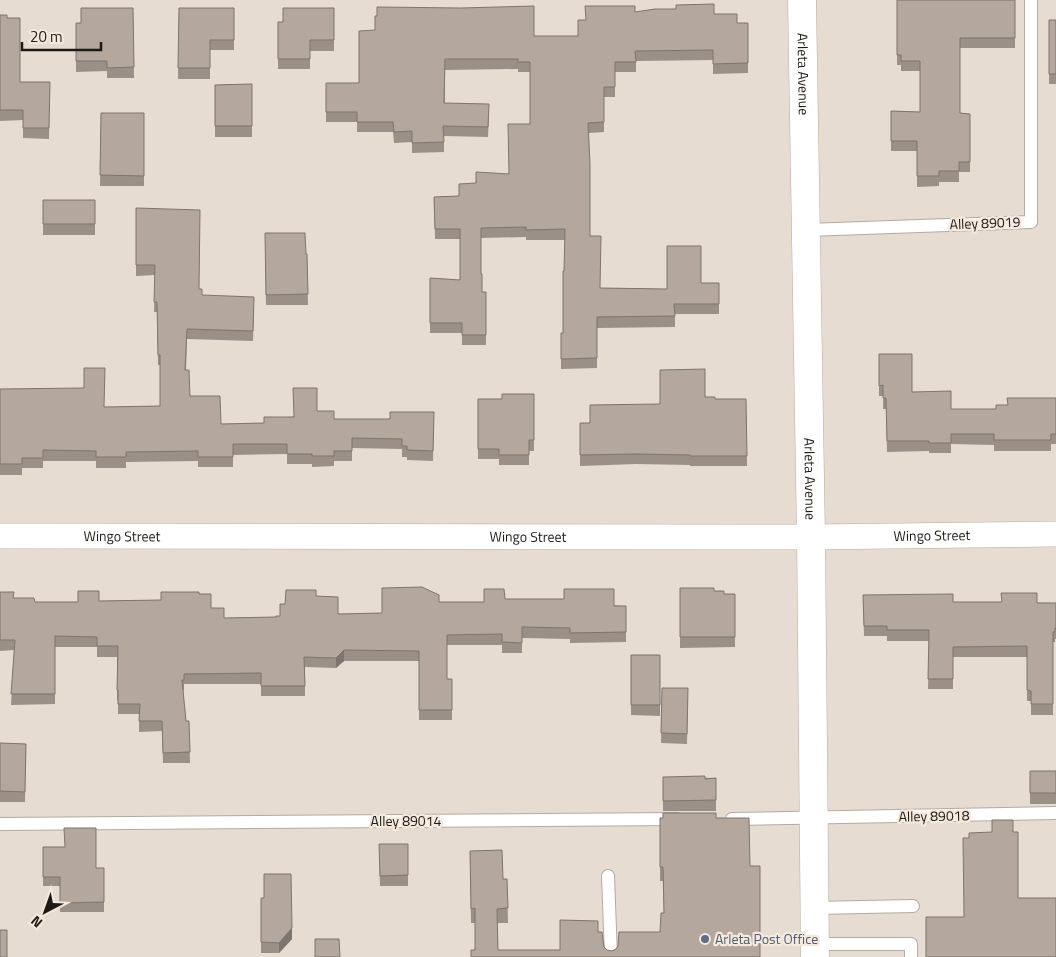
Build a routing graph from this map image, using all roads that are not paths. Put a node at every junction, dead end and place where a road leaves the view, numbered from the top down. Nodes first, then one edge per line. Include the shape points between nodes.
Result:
1 (802, 0) edge
2 (1031, 0) edge
3 (806, 230) junction
4 (1056, 534) edge
5 (0, 536) edge
6 (811, 537) junction
7 (1056, 813) edge
8 (813, 818) junction
9 (694, 819) edge
10 (724, 819) edge
11 (0, 824) edge
12 (608, 876) dead end
13 (913, 906) dead end
14 (814, 908) junction
15 (815, 951) edge
16 (611, 957) edge
17 (911, 957) edge

1 - 3 main road, Arleta Avenue
2 - 3 lane, Alley 89019 via 1031,222
3 - 6 main road, Arleta Avenue
4 - 6 street, Wingo Street
5 - 6 street, Wingo Street
6 - 8 main road, Arleta Avenue
7 - 8 lane, Alley 89018
8 - 10 lane
8 - 14 main road, Arleta Avenue
9 - 11 lane, Alley 89014
12 - 16 lane
13 - 14 lane
14 - 15 main road, Arleta Avenue
15 - 17 lane via 911,944

